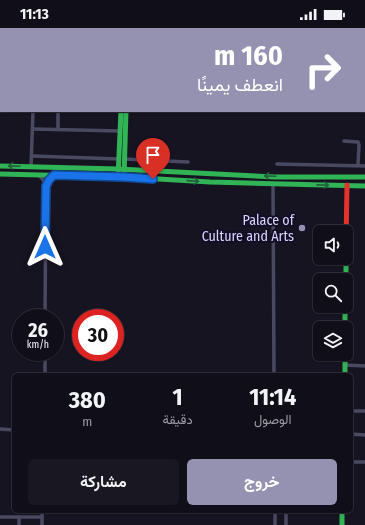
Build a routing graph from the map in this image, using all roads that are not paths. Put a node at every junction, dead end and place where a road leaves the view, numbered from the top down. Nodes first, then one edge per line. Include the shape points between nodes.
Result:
1 (33, 112) edge
2 (58, 112) edge
3 (121, 112) edge
4 (126, 112) edge
5 (33, 129) junction
6 (58, 129) junction
7 (120, 131) junction
8 (344, 141) dead end
9 (32, 156) junction
10 (121, 159) junction
11 (188, 162) dead end
12 (277, 164) dead end
13 (358, 165) junction
14 (0, 166) edge
15 (31, 166) junction
16 (365, 166) edge
17 (121, 169) junction
18 (0, 174) edge
19 (39, 175) junction
20 (54, 175) junction
21 (121, 177) junction
22 (365, 178) edge
23 (273, 184) junction
24 (347, 185) junction
25 (46, 186) junction
26 (365, 186) edge
27 (346, 225) edge
28 (45, 309) edge
29 (45, 361) edge
30 (345, 361) edge
31 (345, 365) junction
32 (365, 366) edge
33 (45, 373) edge
34 (274, 373) edge
35 (345, 373) edge
36 (353, 411) edge
37 (365, 411) edge
38 (0, 429) edge
39 (12, 430) edge
40 (353, 434) edge
41 (365, 435) edge
42 (353, 462) edge
43 (365, 462) edge
44 (42, 513) edge
45 (275, 513) edge
46 (286, 513) edge
47 (342, 513) edge
48 (0, 516) edge
49 (19, 517) junction
50 (42, 517) junction
51 (19, 525) edge
52 (42, 525) edge
53 (275, 525) edge
54 (286, 525) edge
55 (342, 525) edge

1 - 5 street
2 - 6 street
3 - 7 main road
4 - 10 main road
5 - 6 street
5 - 9 street
6 - 7 street
7 - 10 main road
8 - 13 street via 358,142
9 - 10 street
9 - 15 street
10 - 11 street
10 - 17 main road
12 - 13 street
13 - 16 street
15 -> 14 main road
15 - 17 main road
17 - 21 main road
22 -> 17 main road
18 - 19 main road
19 - 20 main road
19 - 25 street
20 - 21 main road
20 - 25 street
21 -> 23 main road
23 -> 24 main road
23 - 34 street
24 - 26 main road
24 - 27 main road
25 - 28 street
29 - 33 street
30 - 31 main road
31 - 32 street
31 - 35 main road
36 - 37 street
38 - 39 street
40 - 41 street
42 - 43 street
44 - 50 street
45 - 53 street
46 - 54 street
47 - 55 main road
48 - 49 street
49 - 50 street
49 - 51 street
50 - 52 street

